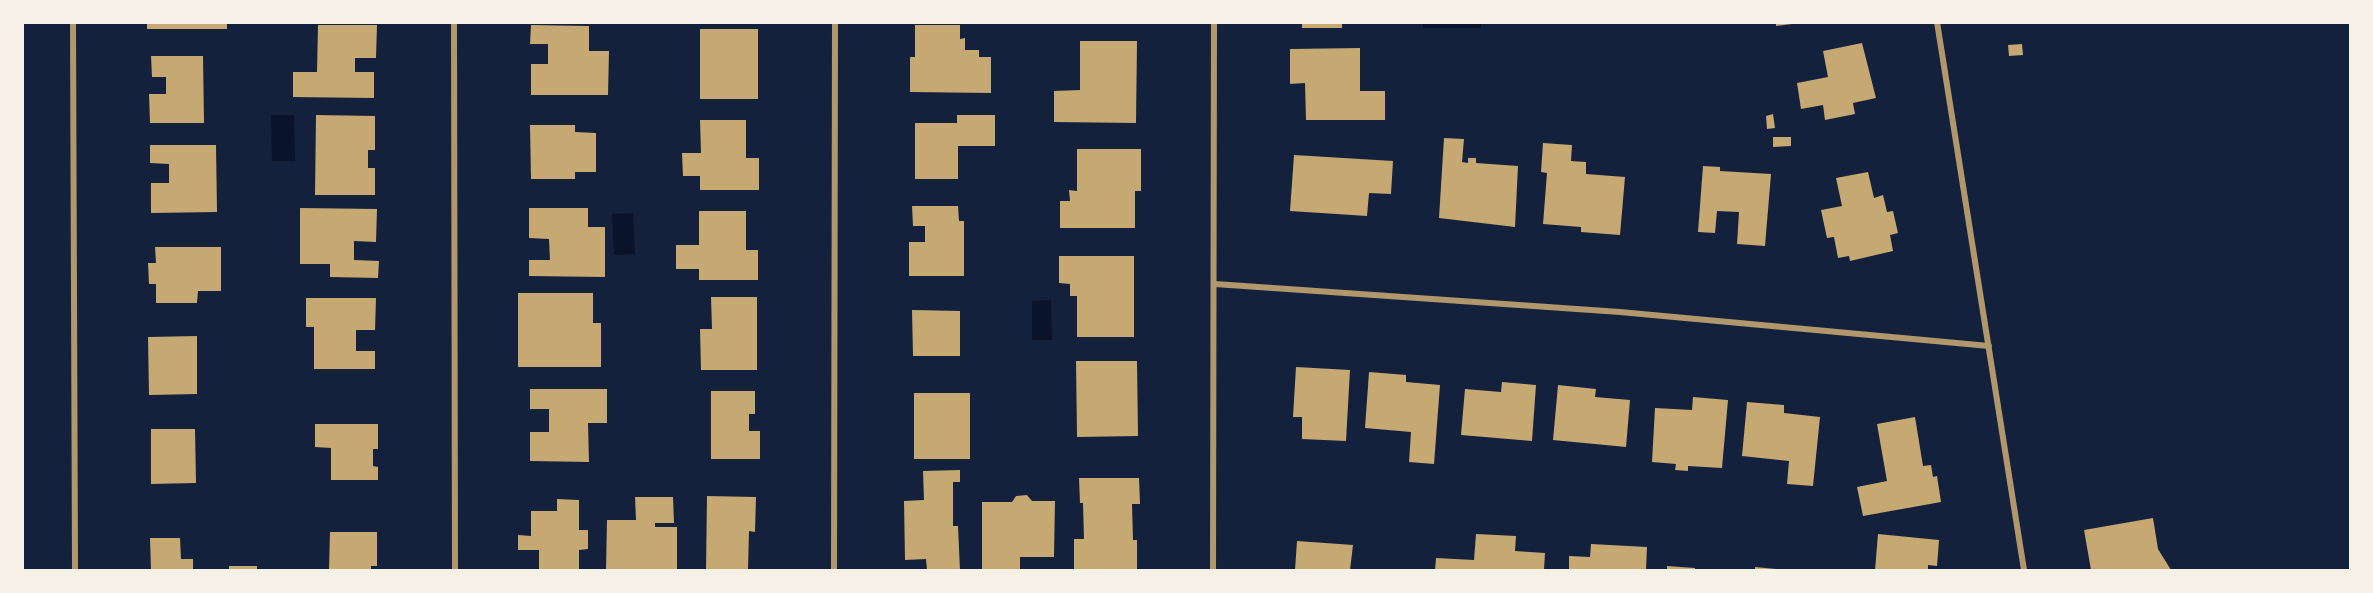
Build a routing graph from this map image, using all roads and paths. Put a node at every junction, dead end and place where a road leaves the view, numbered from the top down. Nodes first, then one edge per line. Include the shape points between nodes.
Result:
1 (73, 22) edge
2 (454, 22) edge
3 (835, 22) edge
4 (1214, 22) edge
5 (1937, 22) edge
6 (1215, 284) junction
7 (1989, 346) junction
8 (75, 570) edge
9 (455, 570) edge
10 (834, 570) edge
11 (1213, 570) edge
12 (2024, 570) edge

1 - 8 street
2 - 9 street
3 - 10 street
4 - 6 street
5 - 7 street
6 - 7 street via 1620,312
6 - 11 street
7 - 12 street

